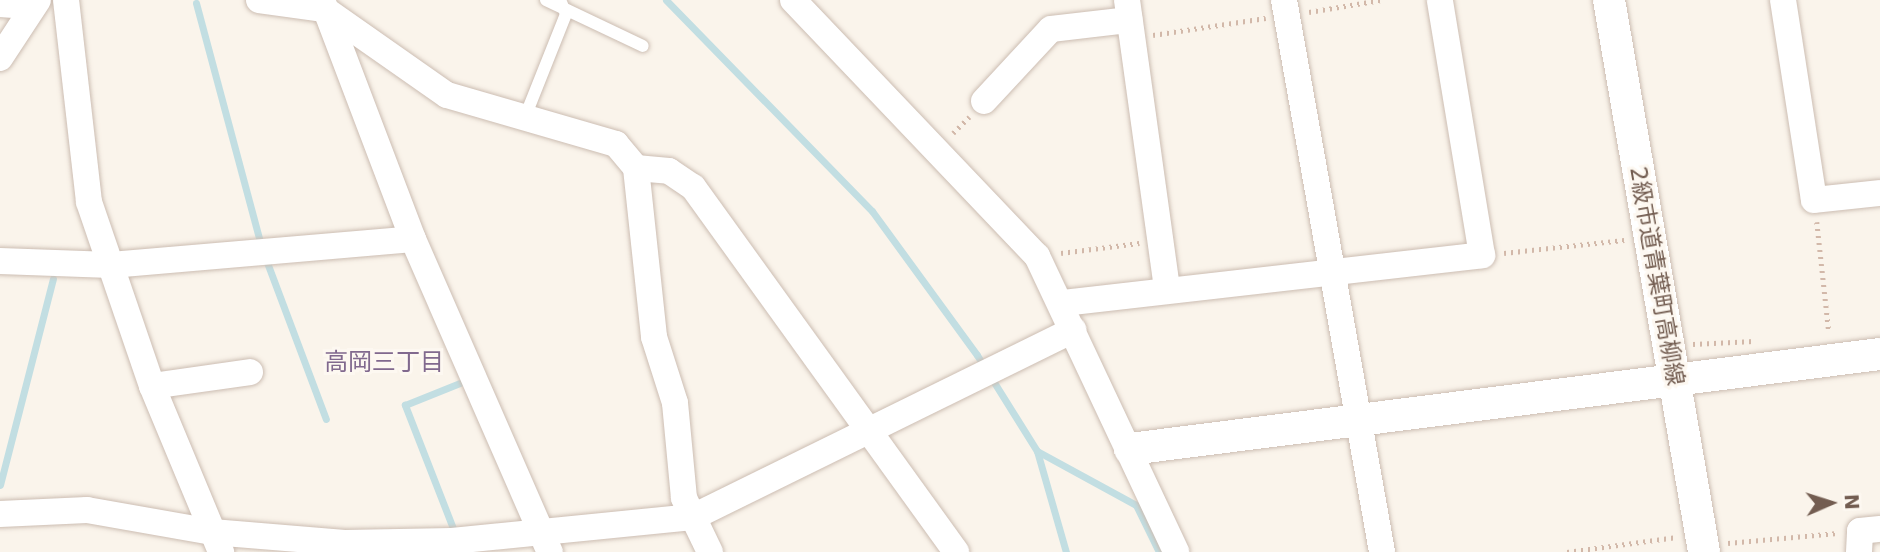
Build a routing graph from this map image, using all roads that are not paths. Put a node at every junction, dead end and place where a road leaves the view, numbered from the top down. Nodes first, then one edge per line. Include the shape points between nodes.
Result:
1 (66, 0) edge
2 (259, 0) edge
3 (546, 0) edge
4 (793, 0) edge
5 (1440, 0) edge
6 (1609, 0) edge
7 (1783, 0) edge
8 (561, 1) edge
9 (35, 3) edge
10 (0, 4) edge
11 (324, 4) edge
12 (1286, 8) edge
13 (1129, 19) edge
14 (643, 46) dead end
15 (0, 58) edge
16 (984, 101) road end
17 (525, 117) junction
18 (636, 168) junction
19 (1880, 193) edge
20 (413, 239) junction
21 (0, 261) edge
22 (110, 265) junction
23 (1330, 272) junction
24 (1167, 289) junction
25 (1063, 303) junction
26 (1073, 330) junction
27 (1880, 354) edge
28 (250, 372) dead end
29 (1675, 377) junction
30 (152, 386) junction
31 (1355, 417) junction
32 (870, 433) junction
33 (1130, 449) junction
34 (0, 514) edge
35 (693, 517) junction
36 (1704, 541) edge
37 (216, 542) edge
38 (547, 542) edge
39 (710, 552) edge
40 (956, 552) edge
41 (1176, 552) edge
42 (1382, 552) edge

1 - 22 street via 89,202
2 - 11 street
3 - 8 lane
4 - 25 street via 1037,256
5 - 23 street via 1482,256
6 - 29 street, 2級市道青葉町高柳線
7 - 19 street via 1814,200
8 - 14 lane
8 - 17 lane via 566,14
9 - 10 street
9 - 15 street
11 - 17 street via 447,95
11 - 20 street
12 - 23 street
13 - 16 street via 1051,29
13 - 24 street
17 - 18 street via 616,144
18 - 32 street via 669,170 693,187
18 - 35 street via 654,337 675,403 684,498
20 - 22 street
20 - 38 street
21 - 22 street
22 - 30 street
23 - 24 street
23 - 31 street
24 - 25 street
25 - 26 street
26 - 32 street via 977,374
26 - 33 street
27 - 29 street
28 - 30 street
29 - 31 street
29 - 36 street, 2級市道青葉町高柳線
30 - 37 street
31 - 33 street
31 - 42 street
32 - 35 street
32 - 40 street
33 - 41 street
34 - 37 street via 87,510
35 - 38 street
35 - 39 street
37 - 38 street

